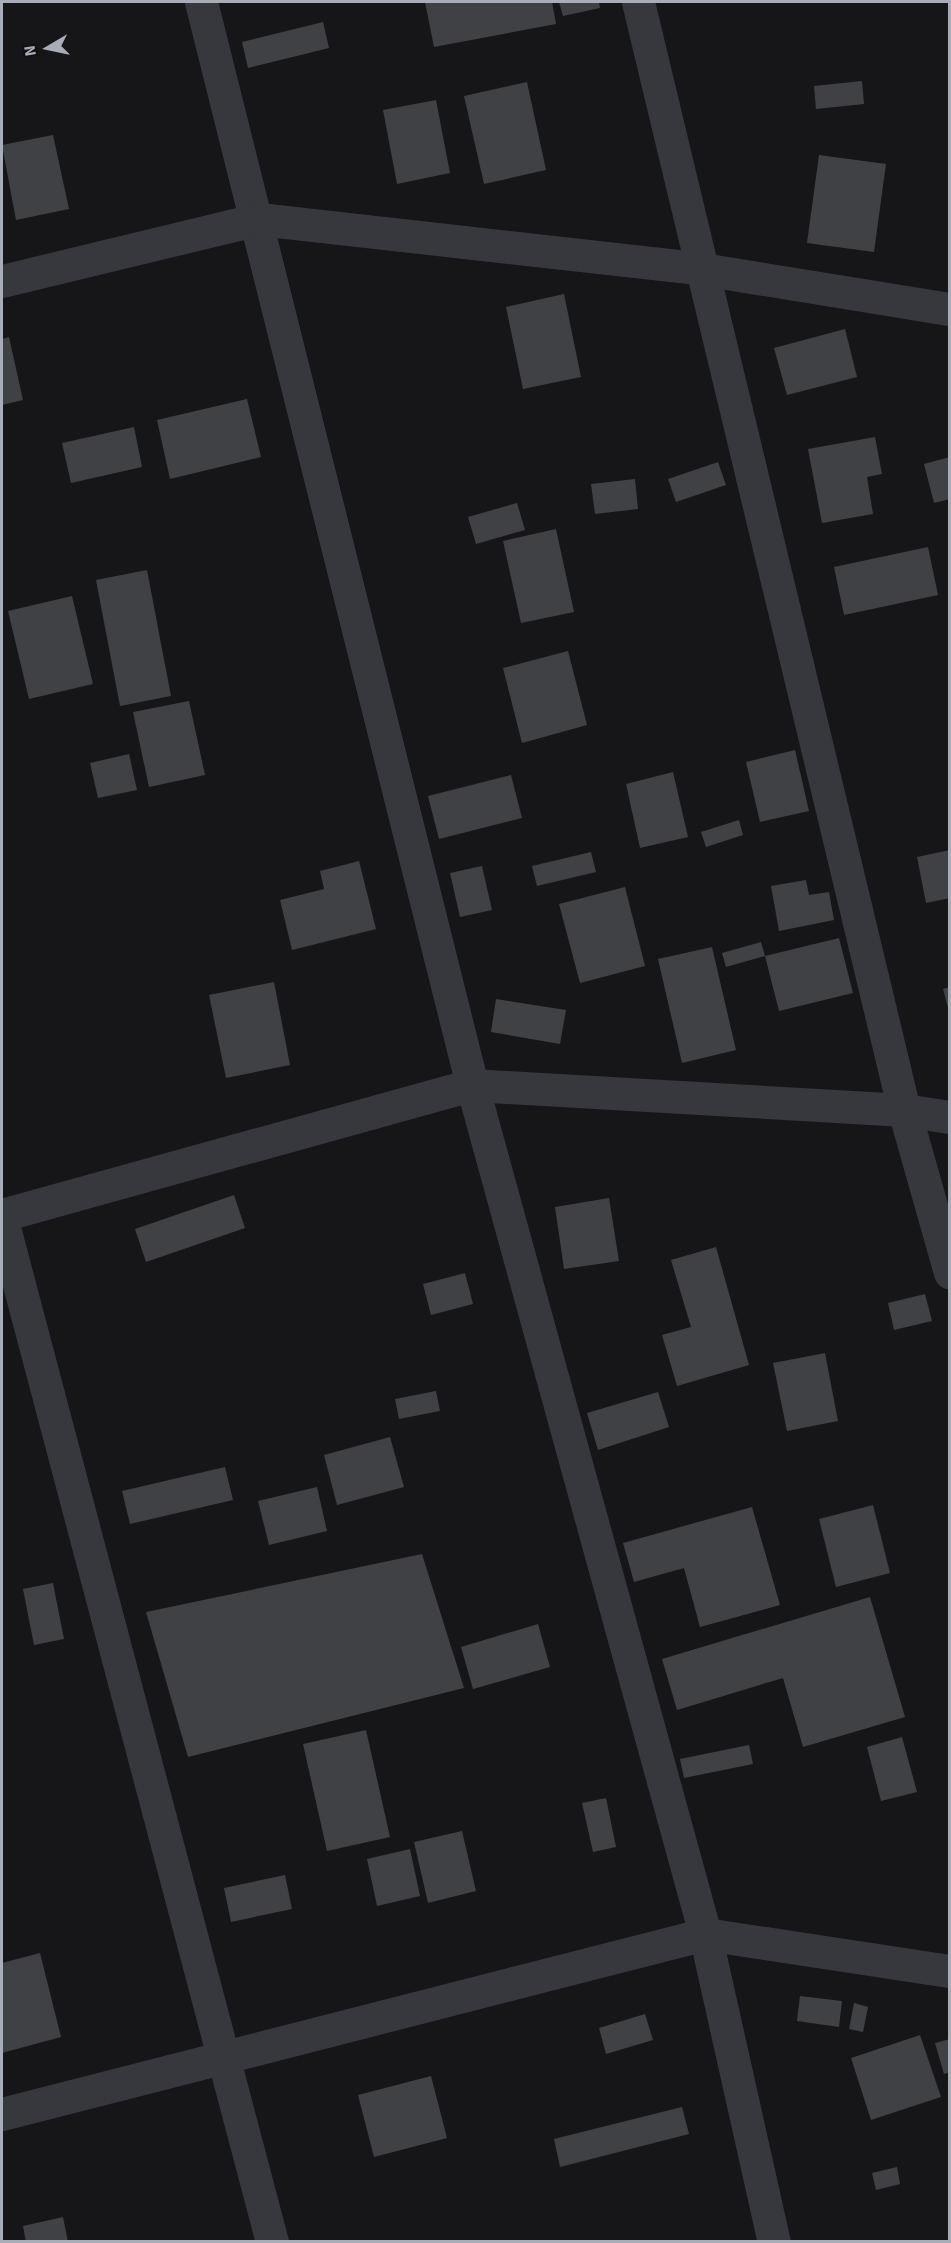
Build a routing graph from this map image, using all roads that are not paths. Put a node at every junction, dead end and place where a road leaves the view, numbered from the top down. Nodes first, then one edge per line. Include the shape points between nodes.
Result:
1 (201, 2) edge
2 (638, 2) edge
3 (259, 219) junction
4 (702, 269) junction
5 (2, 281) edge
6 (950, 309) edge
7 (472, 1085) junction
8 (904, 1110) junction
9 (950, 1117) edge
10 (2, 1215) edge
11 (2, 1220) edge
12 (950, 1273) edge
13 (705, 1934) junction
14 (950, 1971) edge
15 (221, 2056) junction
16 (2, 2114) edge
17 (272, 2241) edge
18 (774, 2241) edge

1 - 3 street
2 - 4 street
3 - 4 street
3 - 5 street
3 - 7 street
4 - 6 street
4 - 8 street
7 - 8 street
7 - 10 street
7 - 13 street
8 - 9 street
8 - 12 street
11 - 15 street
13 - 14 street
13 - 15 street
13 - 18 street
15 - 16 street
15 - 17 street

